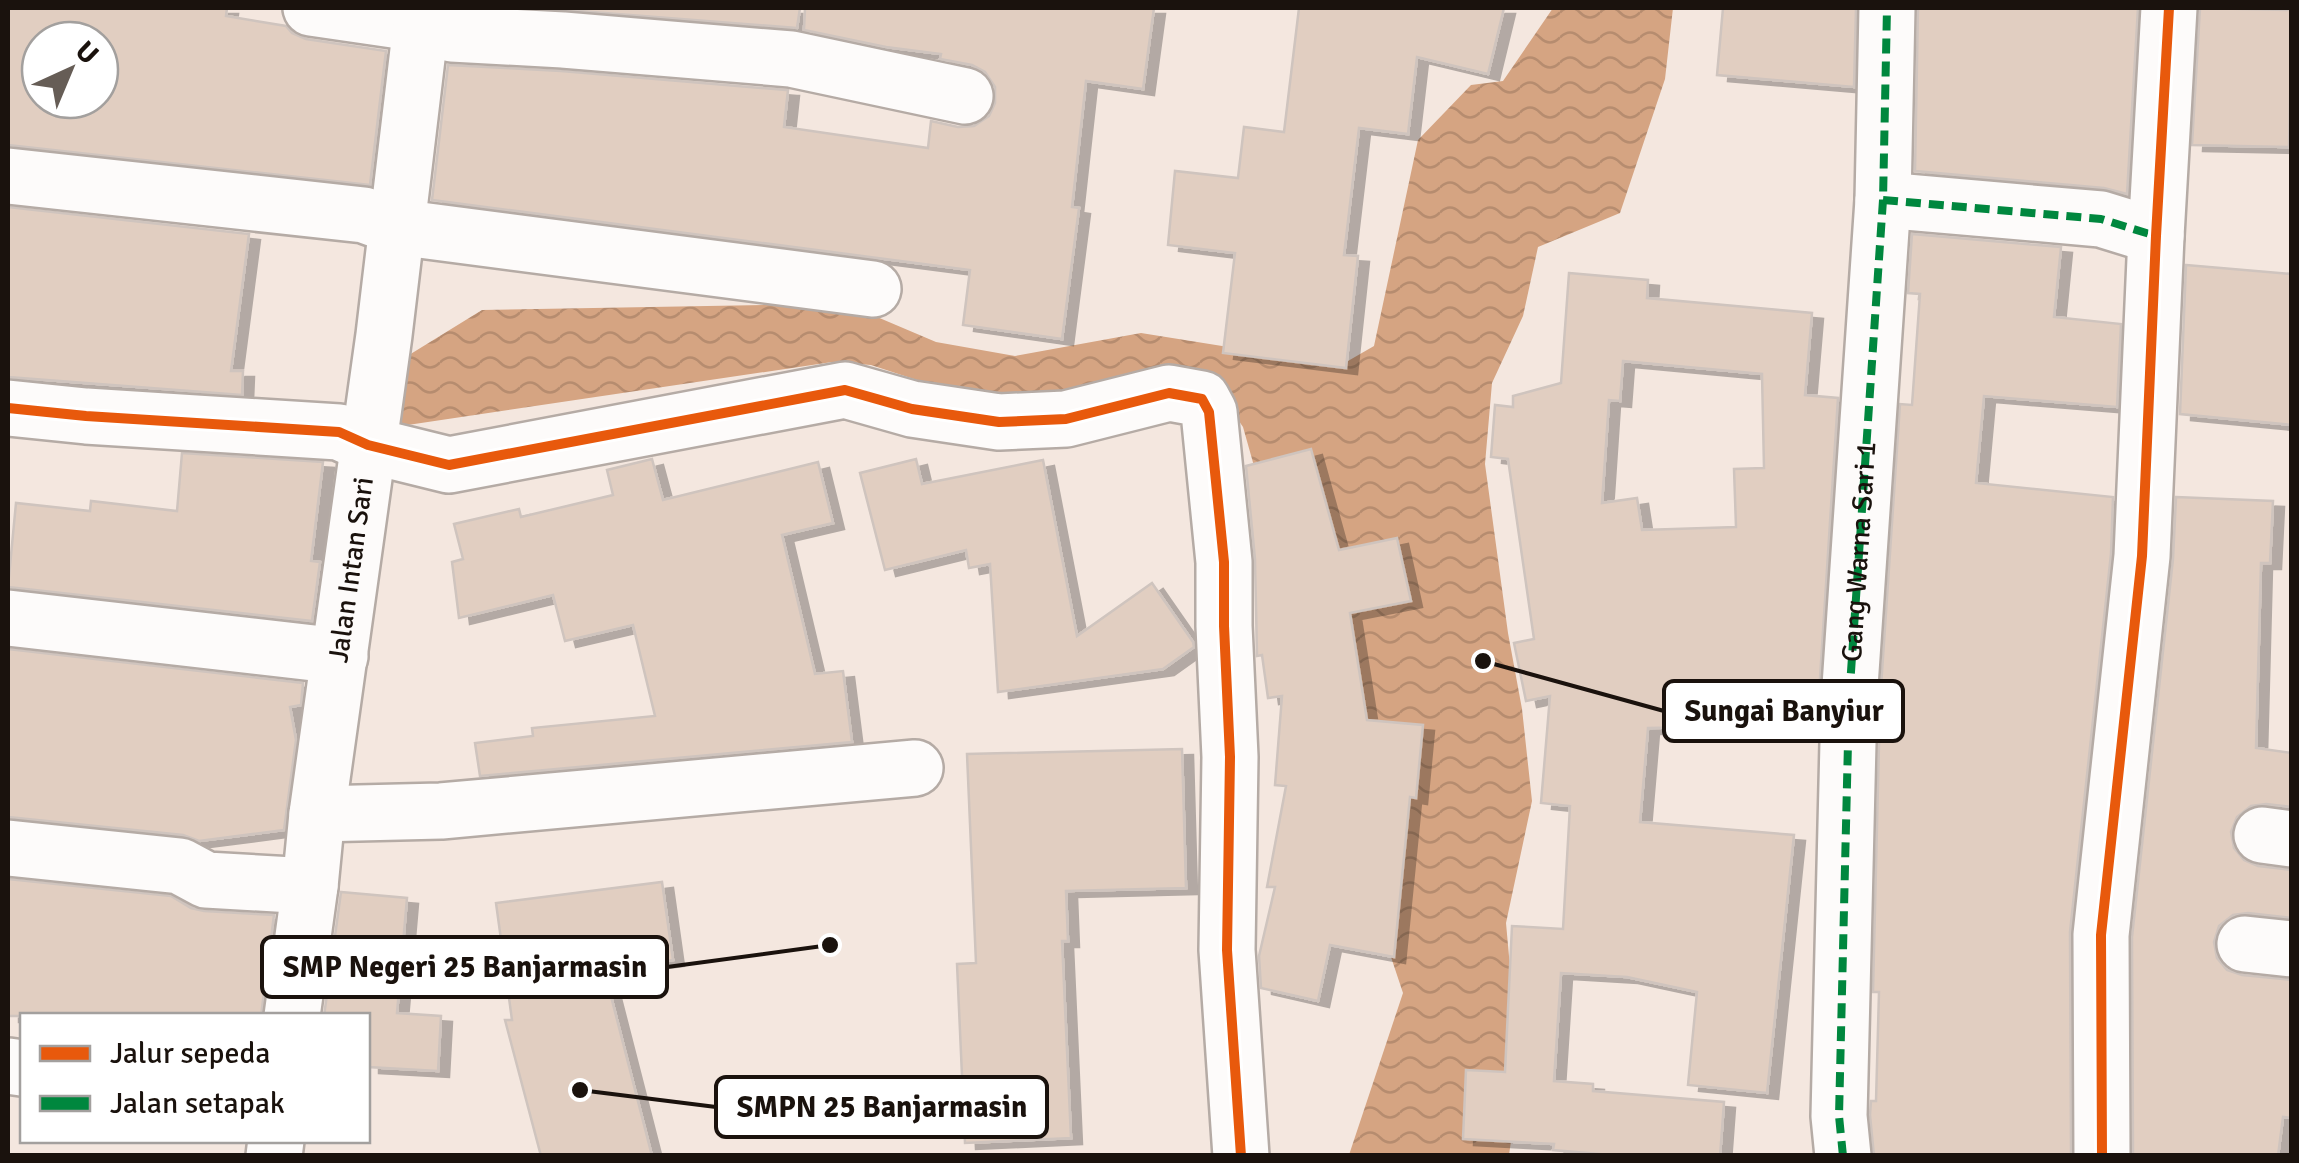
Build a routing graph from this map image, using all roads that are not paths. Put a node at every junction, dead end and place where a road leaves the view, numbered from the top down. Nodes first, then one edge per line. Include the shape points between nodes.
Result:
1 (310, 8) edge
2 (1887, 8) edge
3 (2169, 8) edge
4 (422, 16) edge
5 (965, 96) dead end
6 (8, 176) edge
7 (1884, 200) junction
8 (397, 226) junction
9 (2156, 236) junction
10 (873, 289) dead end
11 (8, 408) edge
12 (368, 445) junction
13 (8, 618) edge
14 (340, 656) junction
15 (915, 768) dead end
16 (317, 814) junction
17 (8, 848) edge
18 (310, 886) junction
19 (292, 1013) edge
20 (1240, 1156) edge
21 (1843, 1156) edge
22 (2102, 1156) edge

1 - 4 street
2 - 7 street, Gang Warna Sari 1
3 - 9 street
4 - 5 street via 452,34 792,59
4 - 8 street, Jalan Intan Sari
6 - 8 street via 364,215
7 - 9 street via 2101,218
7 - 21 street, Gang Warna Sari 1 via 1848,701
8 - 10 street
8 - 12 street, Jalan Intan Sari
9 - 22 street via 2142,556 2102,934
11 - 12 street via 338,432
12 - 14 street, Jalan Intan Sari
12 - 20 street via 449,465 845,390 912,410 999,422 1066,418 1168,393 1202,399 1209,412 1224,562 1227,950
13 - 14 street
14 - 16 street, Jalan Intan Sari
15 - 16 street via 441,811
16 - 18 street, Jalan Intan Sari
17 - 18 street via 180,866 206,880
18 - 19 street, Jalan Intan Sari

